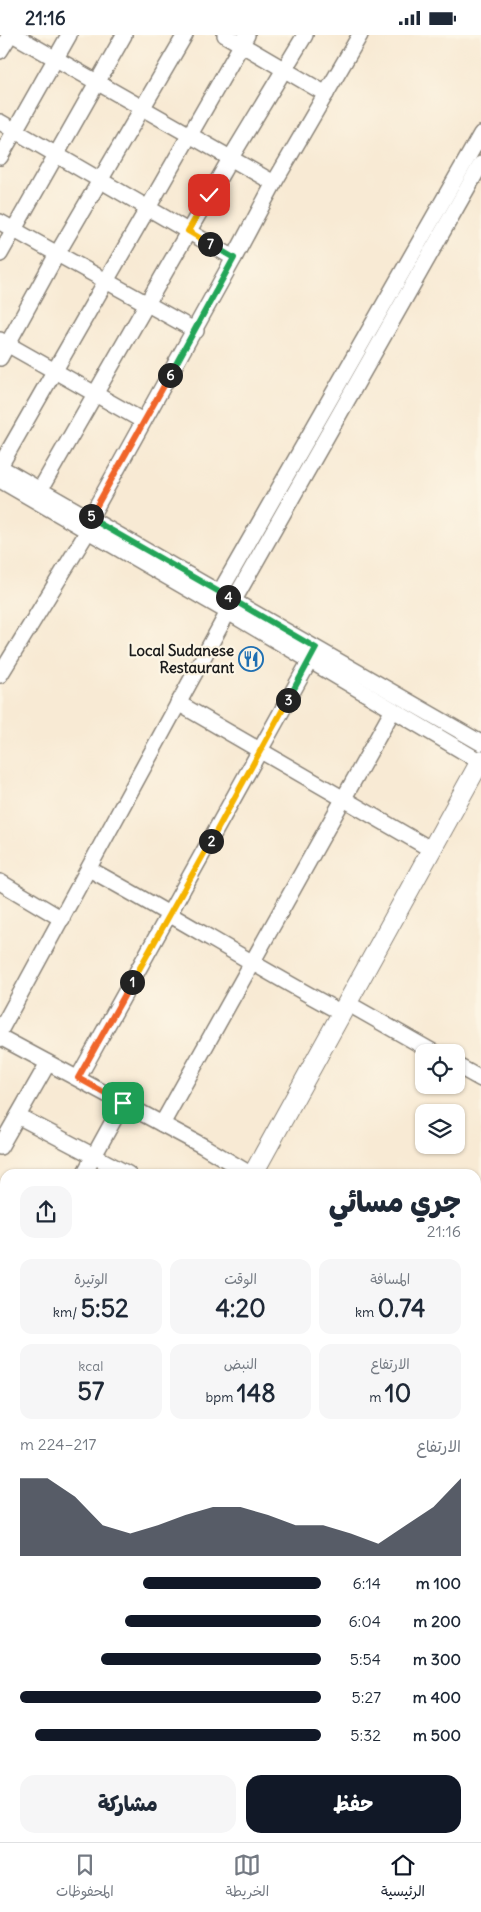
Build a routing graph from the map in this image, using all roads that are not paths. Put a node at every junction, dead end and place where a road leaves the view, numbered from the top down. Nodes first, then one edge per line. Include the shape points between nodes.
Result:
1 (10, 35) edge
2 (14, 35) edge
3 (69, 35) edge
4 (124, 35) edge
5 (185, 35) edge
6 (225, 35) edge
7 (304, 35) edge
8 (360, 35) edge
9 (244, 40) edge
10 (0, 51) edge
11 (56, 58) junction
12 (283, 70) junction
13 (98, 82) junction
14 (326, 93) junction
15 (142, 108) junction
16 (0, 122) edge
17 (15, 131) junction
18 (481, 134) edge
19 (189, 136) junction
20 (56, 155) junction
21 (0, 157) edge
22 (230, 159) junction
23 (481, 164) edge
24 (101, 181) junction
25 (274, 183) junction
26 (148, 207) junction
27 (0, 222) edge
28 (14, 229) junction
29 (188, 231) junction
30 (0, 254) edge
31 (57, 255) junction
32 (234, 258) junction
33 (107, 281) junction
34 (148, 304) junction
35 (196, 331) junction
36 (4, 342) edge
37 (0, 358) edge
38 (55, 371) junction
39 (96, 395) junction
40 (143, 421) junction
41 (315, 425) junction
42 (329, 433) junction
43 (0, 466) edge
44 (0, 480) edge
45 (40, 490) junction
46 (89, 525) junction
47 (220, 592) junction
48 (231, 606) junction
49 (313, 654) junction
50 (0, 675) edge
51 (178, 703) junction
52 (393, 710) junction
53 (481, 743) edge
54 (260, 753) junction
55 (481, 761) edge
56 (481, 782) edge
57 (344, 800) junction
58 (432, 850) junction
59 (88, 869) junction
60 (0, 882) edge
61 (171, 913) junction
62 (62, 919) junction
63 (253, 965) junction
64 (6, 1006) edge
65 (349, 1009) junction
66 (0, 1031) edge
67 (0, 1037) edge
68 (417, 1044) edge
69 (48, 1063) junction
70 (465, 1068) edge
71 (479, 1072) edge
72 (78, 1078) junction
73 (123, 1103) junction
74 (18, 1116) junction
75 (162, 1124) junction
76 (0, 1147) edge
77 (95, 1155) junction
78 (87, 1169) edge
79 (119, 1169) edge
80 (242, 1169) edge
81 (254, 1169) edge
82 (269, 1169) edge

1 - 10 street
2 - 11 street
3 - 11 street
4 - 13 street
5 - 15 street
6 - 9 street
7 - 12 street
8 - 14 street
9 - 12 street
9 - 19 street
11 - 13 street
11 - 17 street
12 - 14 street
12 - 22 street
13 - 15 street
13 - 20 street
14 - 25 street
15 - 19 street
15 - 24 street
16 - 17 street
17 - 20 street
17 - 21 street
18 - 41 street
19 - 22 street
19 - 26 street
20 - 24 street
20 - 28 street
22 - 25 street
22 - 29 street
23 - 42 street
24 - 26 street
24 - 31 street
25 - 32 street
26 - 29 street
26 - 33 street
27 - 28 street
28 - 30 street
28 - 31 street
29 - 32 street
29 - 34 street
31 - 33 street
31 - 36 street
32 - 35 street
33 - 34 street
33 - 38 street
34 - 35 street
34 - 39 street
35 - 40 street
36 - 37 street
36 - 38 street
38 - 39 street
38 - 43 street
39 - 40 street
39 - 45 street
40 - 46 street
41 - 42 street
41 - 47 street
42 - 48 street
43 - 45 street
44 - 46 street
45 - 46 street
46 - 47 street
46 - 48 street
46 - 50 street
47 - 48 street
48 - 49 street
48 - 51 street
49 - 52 street
49 - 53 street
49 - 54 street
51 - 54 street
51 - 59 street
52 - 55 street
52 - 57 street
54 - 57 street
54 - 61 street
55 - 58 main road
56 - 65 main road
57 - 58 street
57 - 63 street
58 - 65 main road
59 - 61 street
59 - 62 street
60 - 62 street
61 - 63 street
61 - 72 street
62 - 64 street
63 - 65 street
63 - 75 street
64 - 66 street
65 - 68 street
65 - 81 main road
65 - 82 main road
67 - 69 street
69 - 72 street
69 - 74 street
70 - 71 street
72 - 73 street
73 - 75 street
73 - 77 street
74 - 76 street
74 - 77 street
75 - 80 street
77 - 78 street
77 - 79 street

